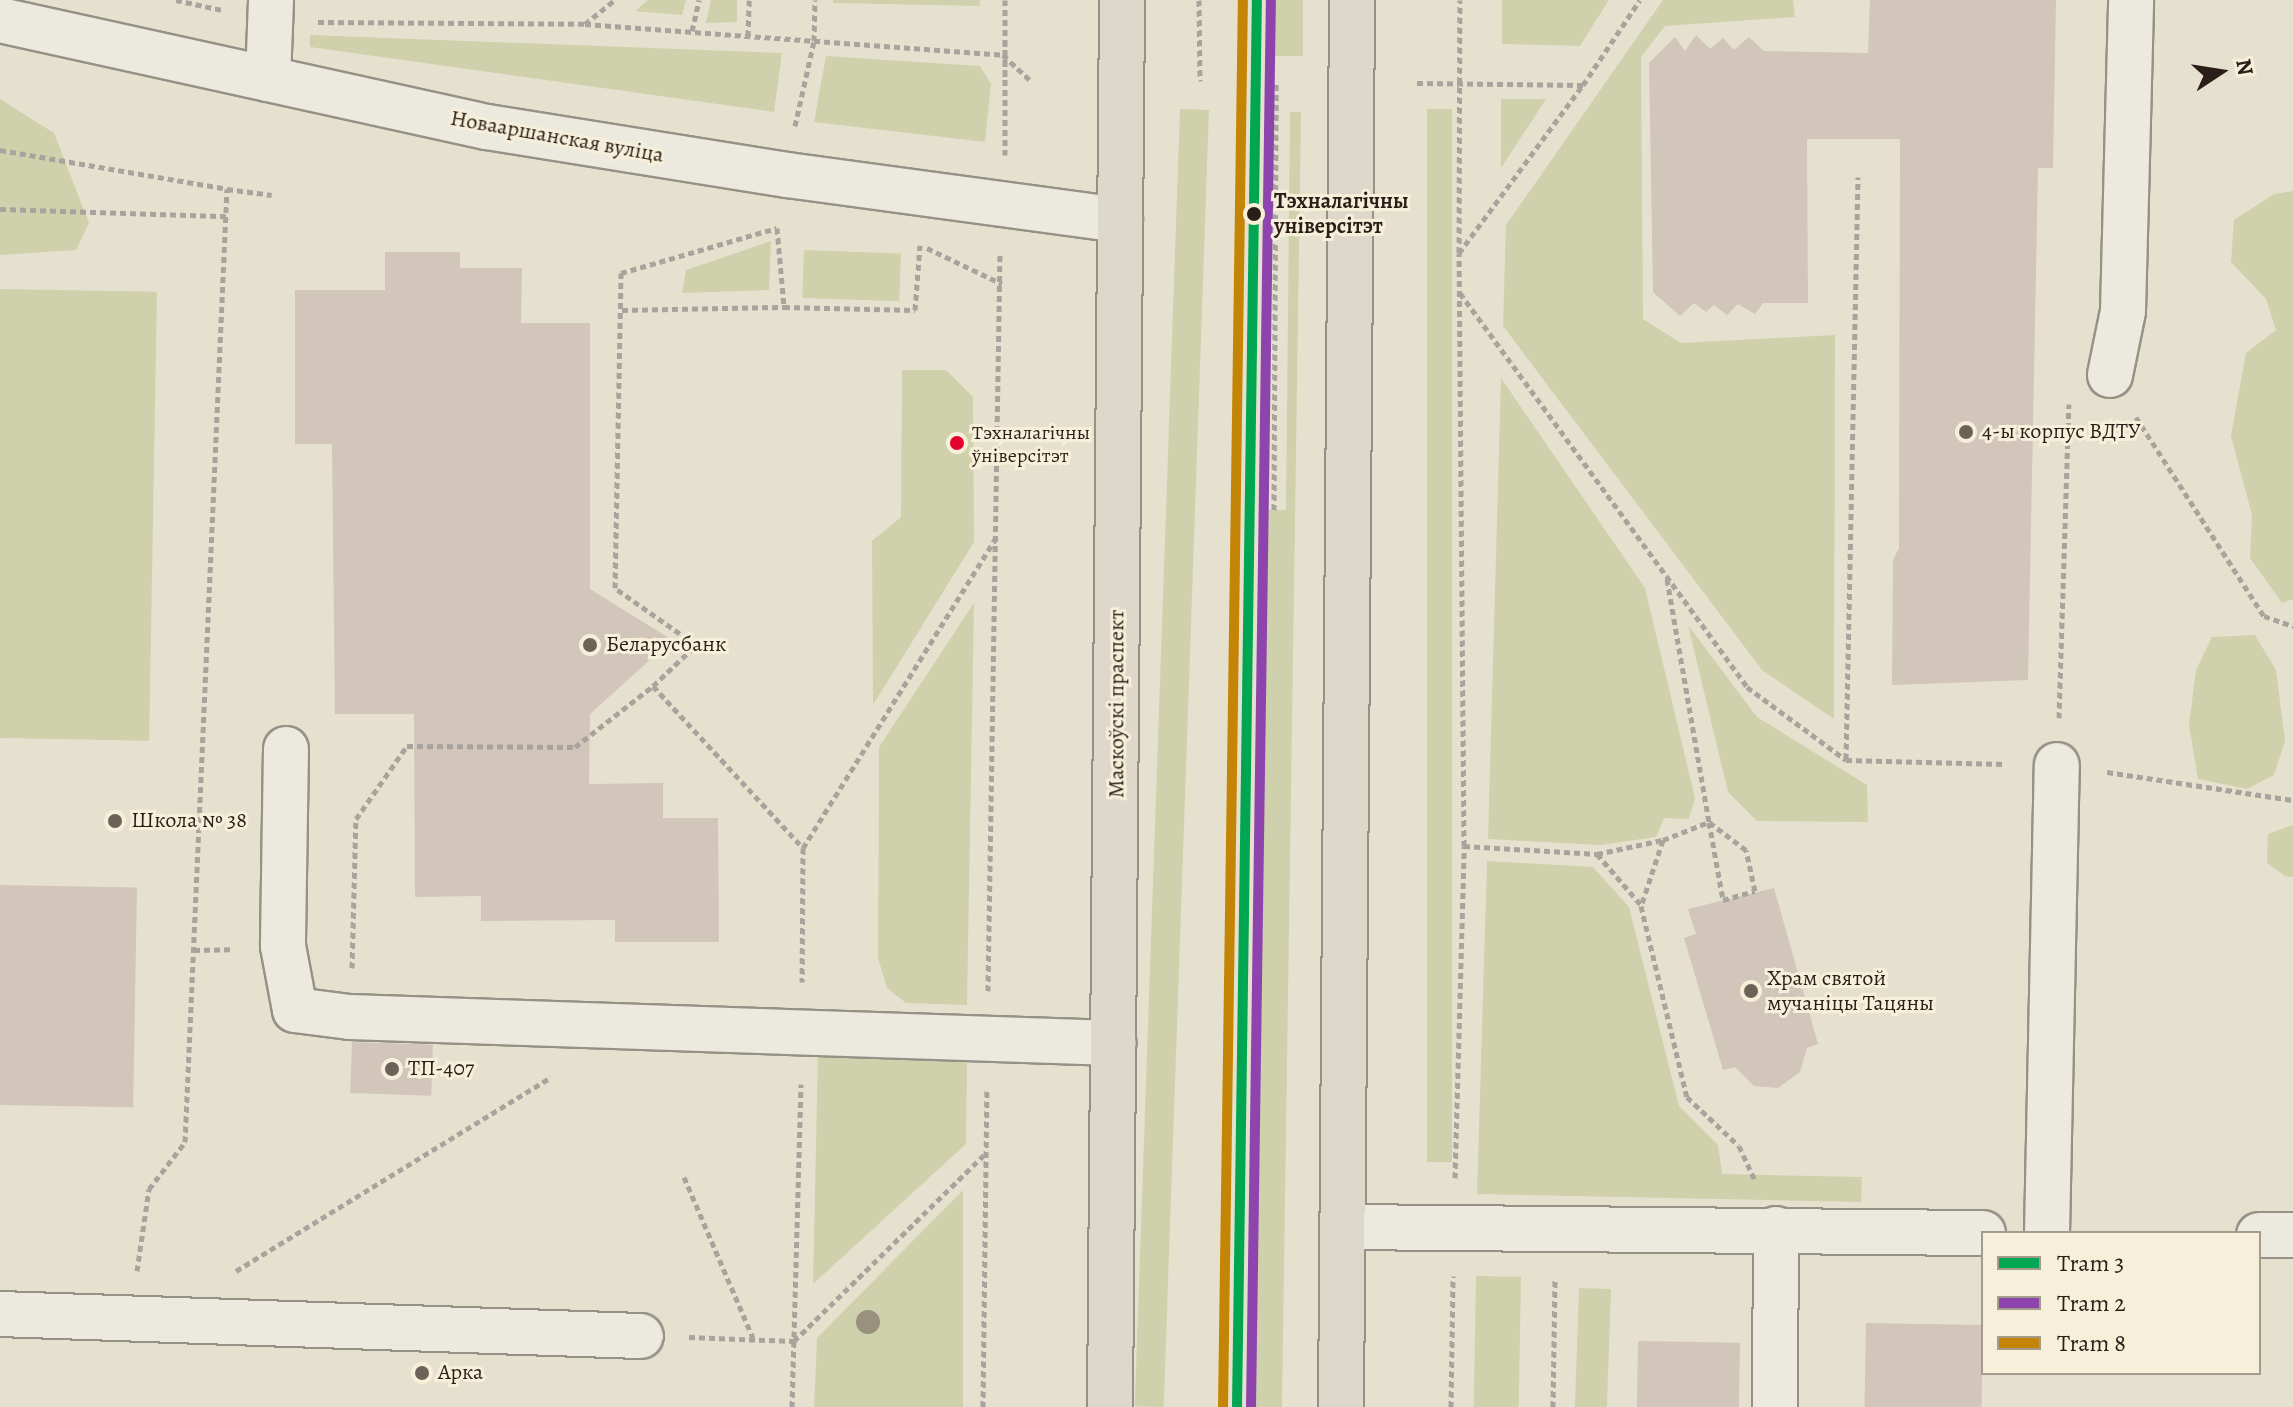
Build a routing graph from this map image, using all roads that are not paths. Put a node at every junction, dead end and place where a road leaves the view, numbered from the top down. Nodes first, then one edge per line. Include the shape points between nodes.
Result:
1 (1122, 0) edge
2 (1352, 0) edge
3 (2131, 0) edge
4 (270, 11) edge
5 (0, 20) edge
6 (268, 79) junction
7 (1120, 220) junction
8 (2110, 375) road end
9 (286, 749) dead end
10 (2057, 765) road end
11 (1114, 1043) junction
12 (1343, 1227) junction
13 (1776, 1229) junction
14 (2047, 1231) edge
15 (1981, 1233) edge
16 (2261, 1235) edge
17 (2293, 1235) edge
18 (0, 1314) edge
19 (641, 1336) dead end
20 (1110, 1407) edge
21 (1341, 1407) edge
22 (1775, 1407) edge

1 - 7 main road, Маскоўскі праспект
2 - 12 main road
3 - 8 street via 2123,311
4 - 6 street
5 - 6 street, Новааршанская вуліца
6 - 7 street, Новааршанская вуліца via 584,144
7 - 11 main road, Маскоўскі праспект
9 - 11 street via 283,946 295,1010 350,1017
10 - 14 street
11 - 20 main road, Маскоўскі праспект
12 - 13 street
12 - 21 main road
13 - 15 street
13 - 22 street
16 - 17 street
18 - 19 street

